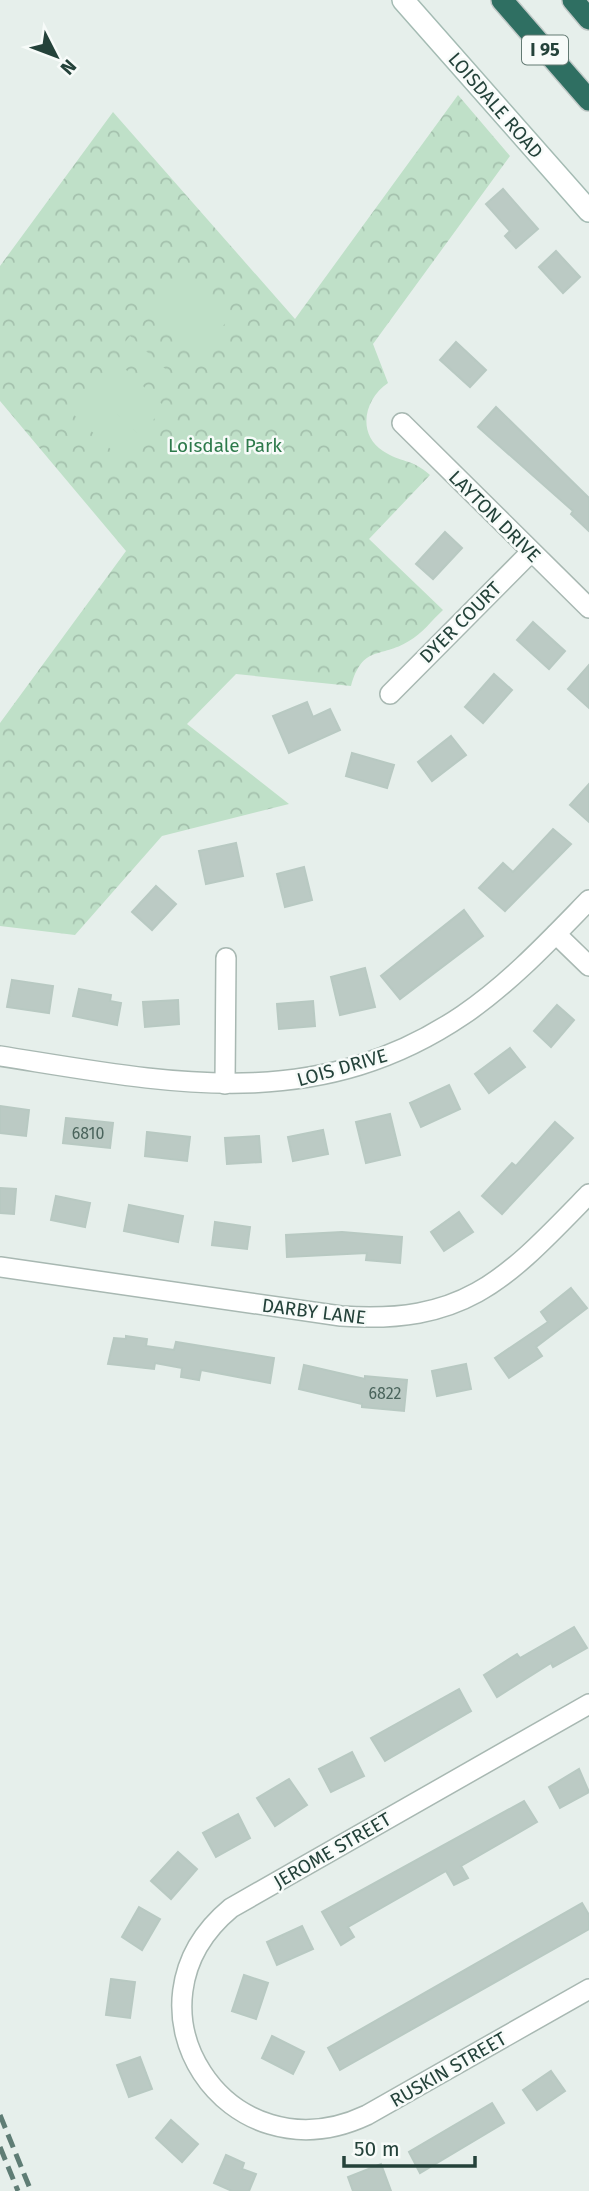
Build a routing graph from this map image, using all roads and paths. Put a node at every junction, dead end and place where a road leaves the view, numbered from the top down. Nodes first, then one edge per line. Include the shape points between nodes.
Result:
1 (403, 0) edge
2 (502, 0) edge
3 (573, 0) edge
4 (589, 19) edge
5 (589, 100) edge
6 (589, 211) edge
7 (402, 424) dead end
8 (531, 552) junction
9 (589, 608) edge
10 (390, 694) dead end
11 (589, 900) edge
12 (556, 934) junction
13 (226, 958) dead end
14 (589, 966) edge
15 (0, 1056) edge
16 (225, 1084) junction
17 (589, 1194) edge
18 (0, 1267) edge
19 (589, 1703) edge
20 (589, 1989) edge
21 (198, 2068) joint

1 - 6 main road, LOISDALE ROAD
2 - 5 highway, I 95
3 - 4 highway
7 - 8 street, LAYTON DRIVE
8 - 9 street, LAYTON DRIVE
8 - 10 street, DYER COURT
11 - 12 street, LOIS DRIVE
12 - 14 street
12 - 16 street, LOIS DRIVE via 488,996 432,1035 402,1049 307,1079
13 - 16 street
15 - 16 street, LOIS DRIVE via 170,1082
17 - 18 street, DARBY LANE via 536,1249 495,1282 449,1306 386,1319
19 - 21 street, JEROME STREET via 221,1916 200,1941 183,1993 186,2039
20 - 21 street, RUSKIN STREET via 367,2115 327,2129 278,2128 246,2116 221,2097

